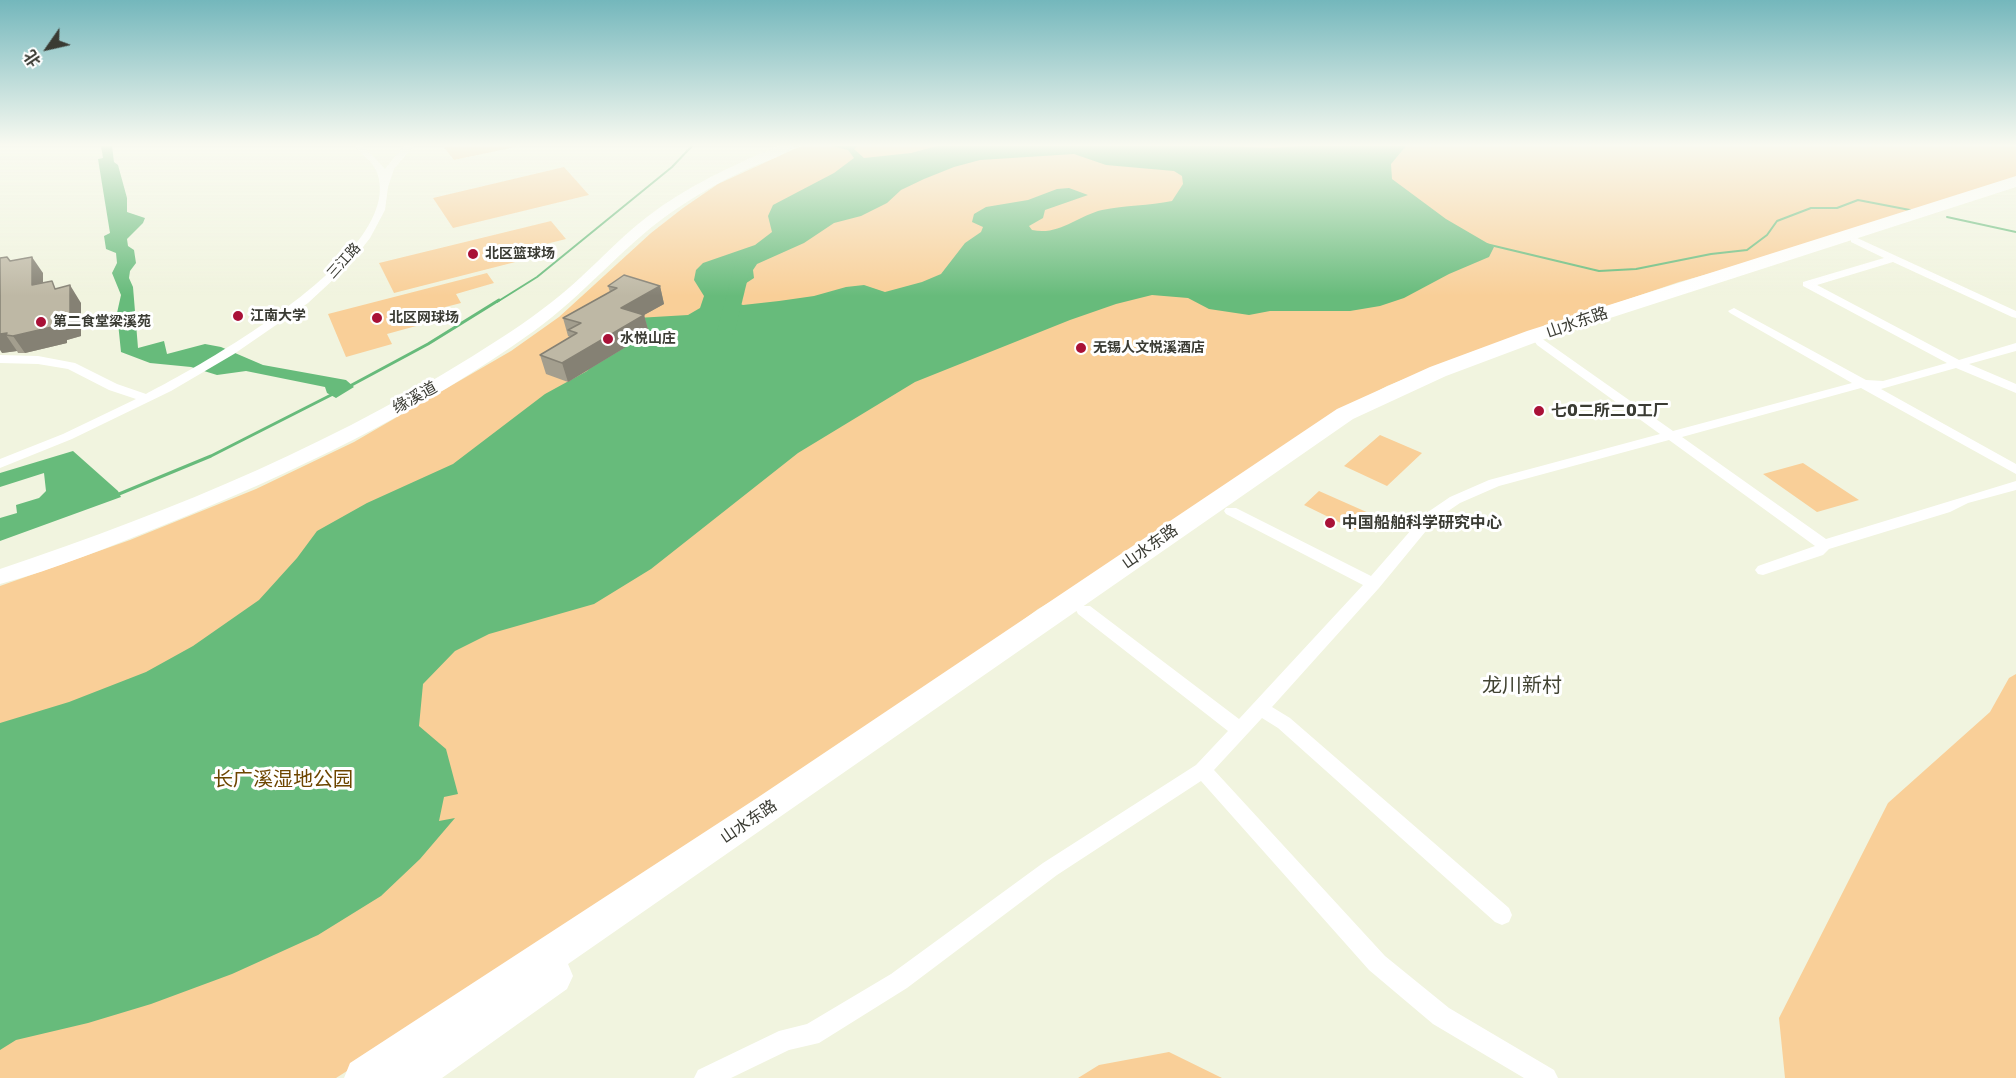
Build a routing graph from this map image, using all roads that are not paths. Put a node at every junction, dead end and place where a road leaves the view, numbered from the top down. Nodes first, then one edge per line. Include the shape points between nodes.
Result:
1 (382, 196) edge
2 (670, 196) edge
3 (688, 196) edge
4 (1968, 196) edge
5 (1990, 196) edge
6 (1855, 240) junction
7 (1894, 258) junction
8 (1734, 311) dead end
9 (2016, 315) edge
10 (1541, 342) junction
11 (2016, 347) edge
12 (0, 359) edge
13 (1960, 364) junction
14 (1861, 384) junction
15 (2016, 389) edge
16 (146, 398) junction
17 (1673, 435) junction
18 (0, 464) edge
19 (2016, 470) edge
20 (2016, 484) edge
21 (1231, 511) junction
22 (1824, 545) junction
23 (0, 562) edge
24 (1762, 570) dead end
25 (0, 577) edge
26 (1373, 584) junction
27 (1084, 610) junction
28 (1260, 708) junction
29 (1240, 730) junction
30 (1203, 770) junction
31 (1502, 915) dead end
32 (477, 1017) junction
33 (365, 1078) edge
34 (406, 1078) edge
35 (706, 1078) edge
36 (1546, 1078) edge

1 - 16 street, 三江路 via 374,224 359,246 312,294 238,347
2 - 23 main road, 缘溪道 via 615,237 522,317 398,395 204,487
3 - 25 main road, 缘溪道 via 629,239 572,294 540,318 466,369 397,408 221,493
4 - 32 highway, 山水东路 via 1489,352 1422,377 1346,414
5 - 6 highway, 山水东路
6 - 7 street
6 - 10 highway, 山水东路
7 - 9 street
7 - 13 street via 1807,284
8 - 14 street
10 - 17 street
10 - 21 highway, 山水东路 via 1471,367 1382,407 1338,433
11 - 13 street
12 - 16 street via 71,366
13 - 14 street via 1884,385
13 - 15 street
14 - 17 street
14 - 19 street
16 - 18 street
17 - 22 street
17 - 26 street via 1494,483 1455,500 1430,517
20 - 22 street
21 - 26 street
21 - 27 highway, 山水东路
22 - 24 street
26 - 28 street
27 - 29 street
27 - 32 highway, 山水东路
28 - 29 street
28 - 31 street via 1284,723
29 - 30 street
30 - 35 street via 1050,869 889,987 811,1035 787,1039
30 - 36 street via 1377,963 1441,1016
32 - 33 highway, 山水东路
32 - 34 highway, 山水东路

